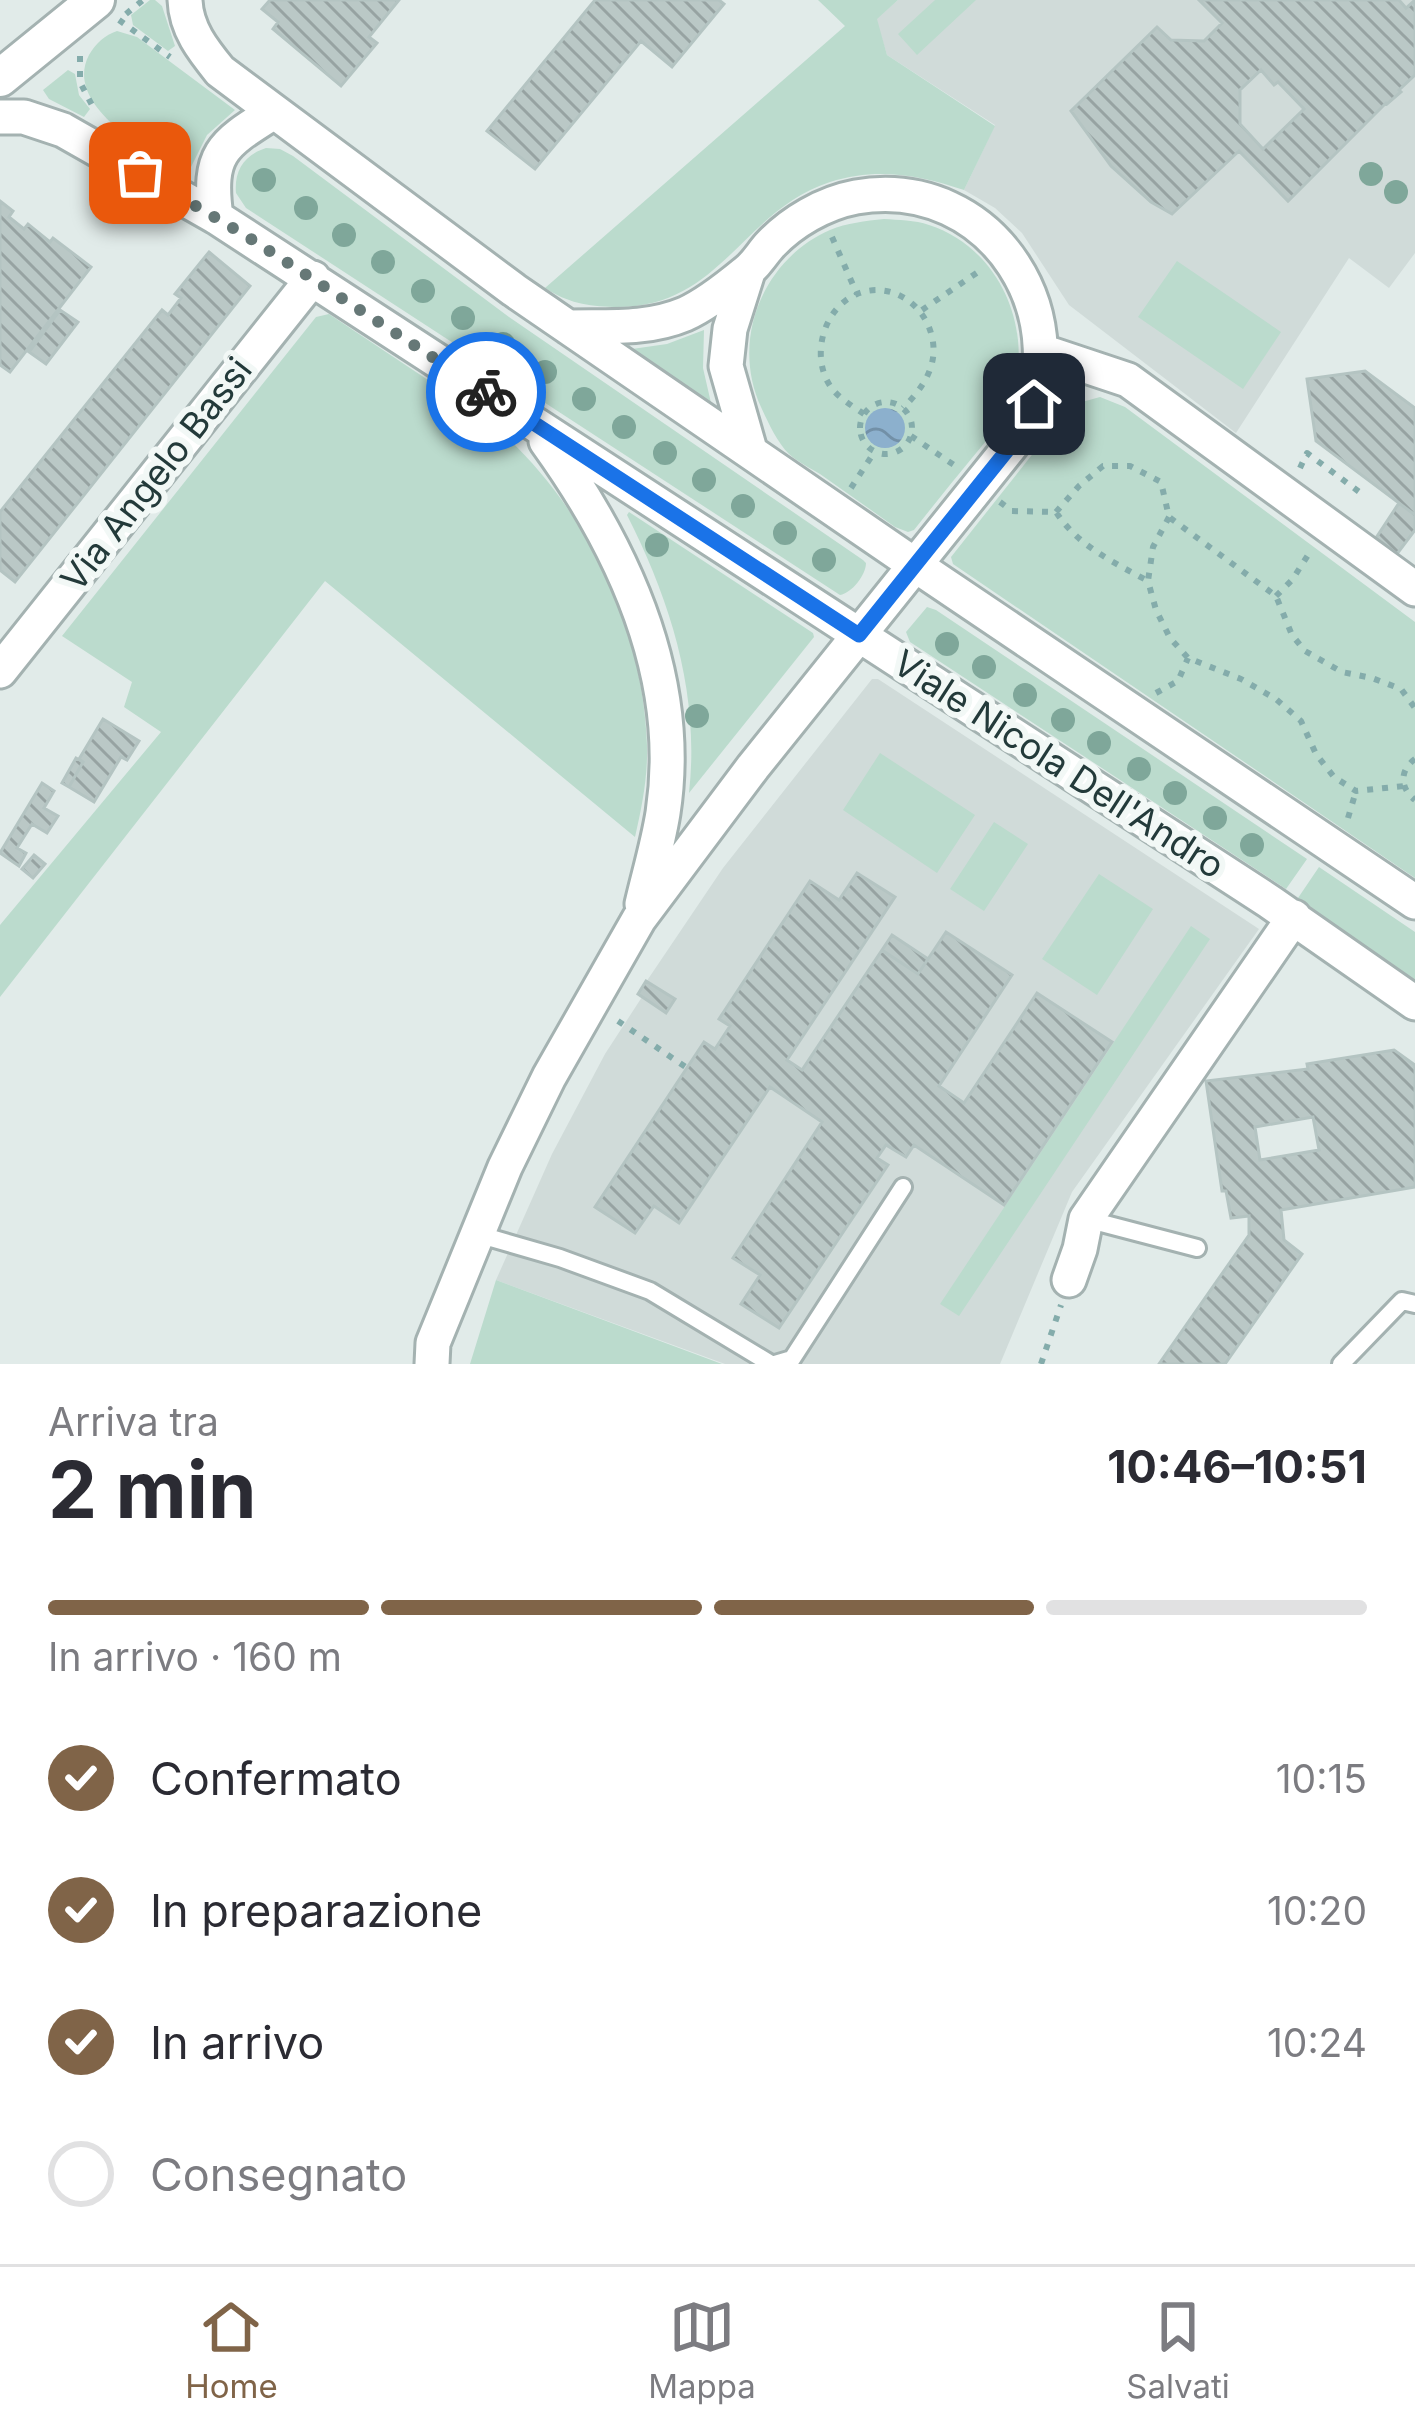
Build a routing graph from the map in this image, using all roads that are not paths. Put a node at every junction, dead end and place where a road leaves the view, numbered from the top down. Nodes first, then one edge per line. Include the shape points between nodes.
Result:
1 (96, 0) edge
2 (185, 0) edge
3 (0, 78) edge
4 (274, 112) junction
5 (0, 117) edge
6 (216, 217) junction
7 (748, 272) junction
8 (313, 278) junction
9 (568, 327) junction
10 (1041, 351) junction
11 (535, 425) junction
12 (750, 451) junction
13 (915, 565) junction
14 (1415, 590) edge
15 (859, 635) junction
16 (0, 671) edge
17 (1415, 902) edge
18 (1294, 917) junction
19 (639, 919) junction
20 (1415, 1003) edge
21 (903, 1187) dead end
22 (476, 1233) junction
23 (1197, 1248) dead end
24 (1084, 1252) joint
25 (1415, 1304) edge
26 (430, 1357) edge
27 (773, 1364) edge
28 (1341, 1364) edge

1 - 3 street
2 - 4 street via 197,42 220,71
4 - 6 street via 231,139 214,169
4 - 9 street
5 - 6 street, Viale Nicola Dell'Andro via 63,130
6 - 8 street, Viale Nicola Dell'Andro
7 - 9 street via 688,313 650,326
7 - 10 street via 772,242 819,209 855,197 916,198 950,209 1006,254 1025,281
7 - 12 street via 726,366
8 - 11 street, Viale Nicola Dell'Andro
8 - 16 street, Via Angelo Bassi
9 - 12 street
10 - 13 street via 1040,378 1017,438
10 - 14 street via 1127,380
11 - 15 street, Viale Nicola Dell'Andro
11 - 19 street via 617,557 650,635 664,698 663,812
12 - 13 street
13 - 15 street
13 - 17 street
15 - 18 street, Viale Nicola Dell'Andro
15 - 19 street
18 - 20 street, Viale Nicola Dell'Andro
18 - 24 street
19 - 22 street via 549,1077
21 - 27 lane via 792,1359
22 - 26 street
22 - 27 lane via 650,1291
23 - 24 lane
25 - 28 lane via 1402,1301

